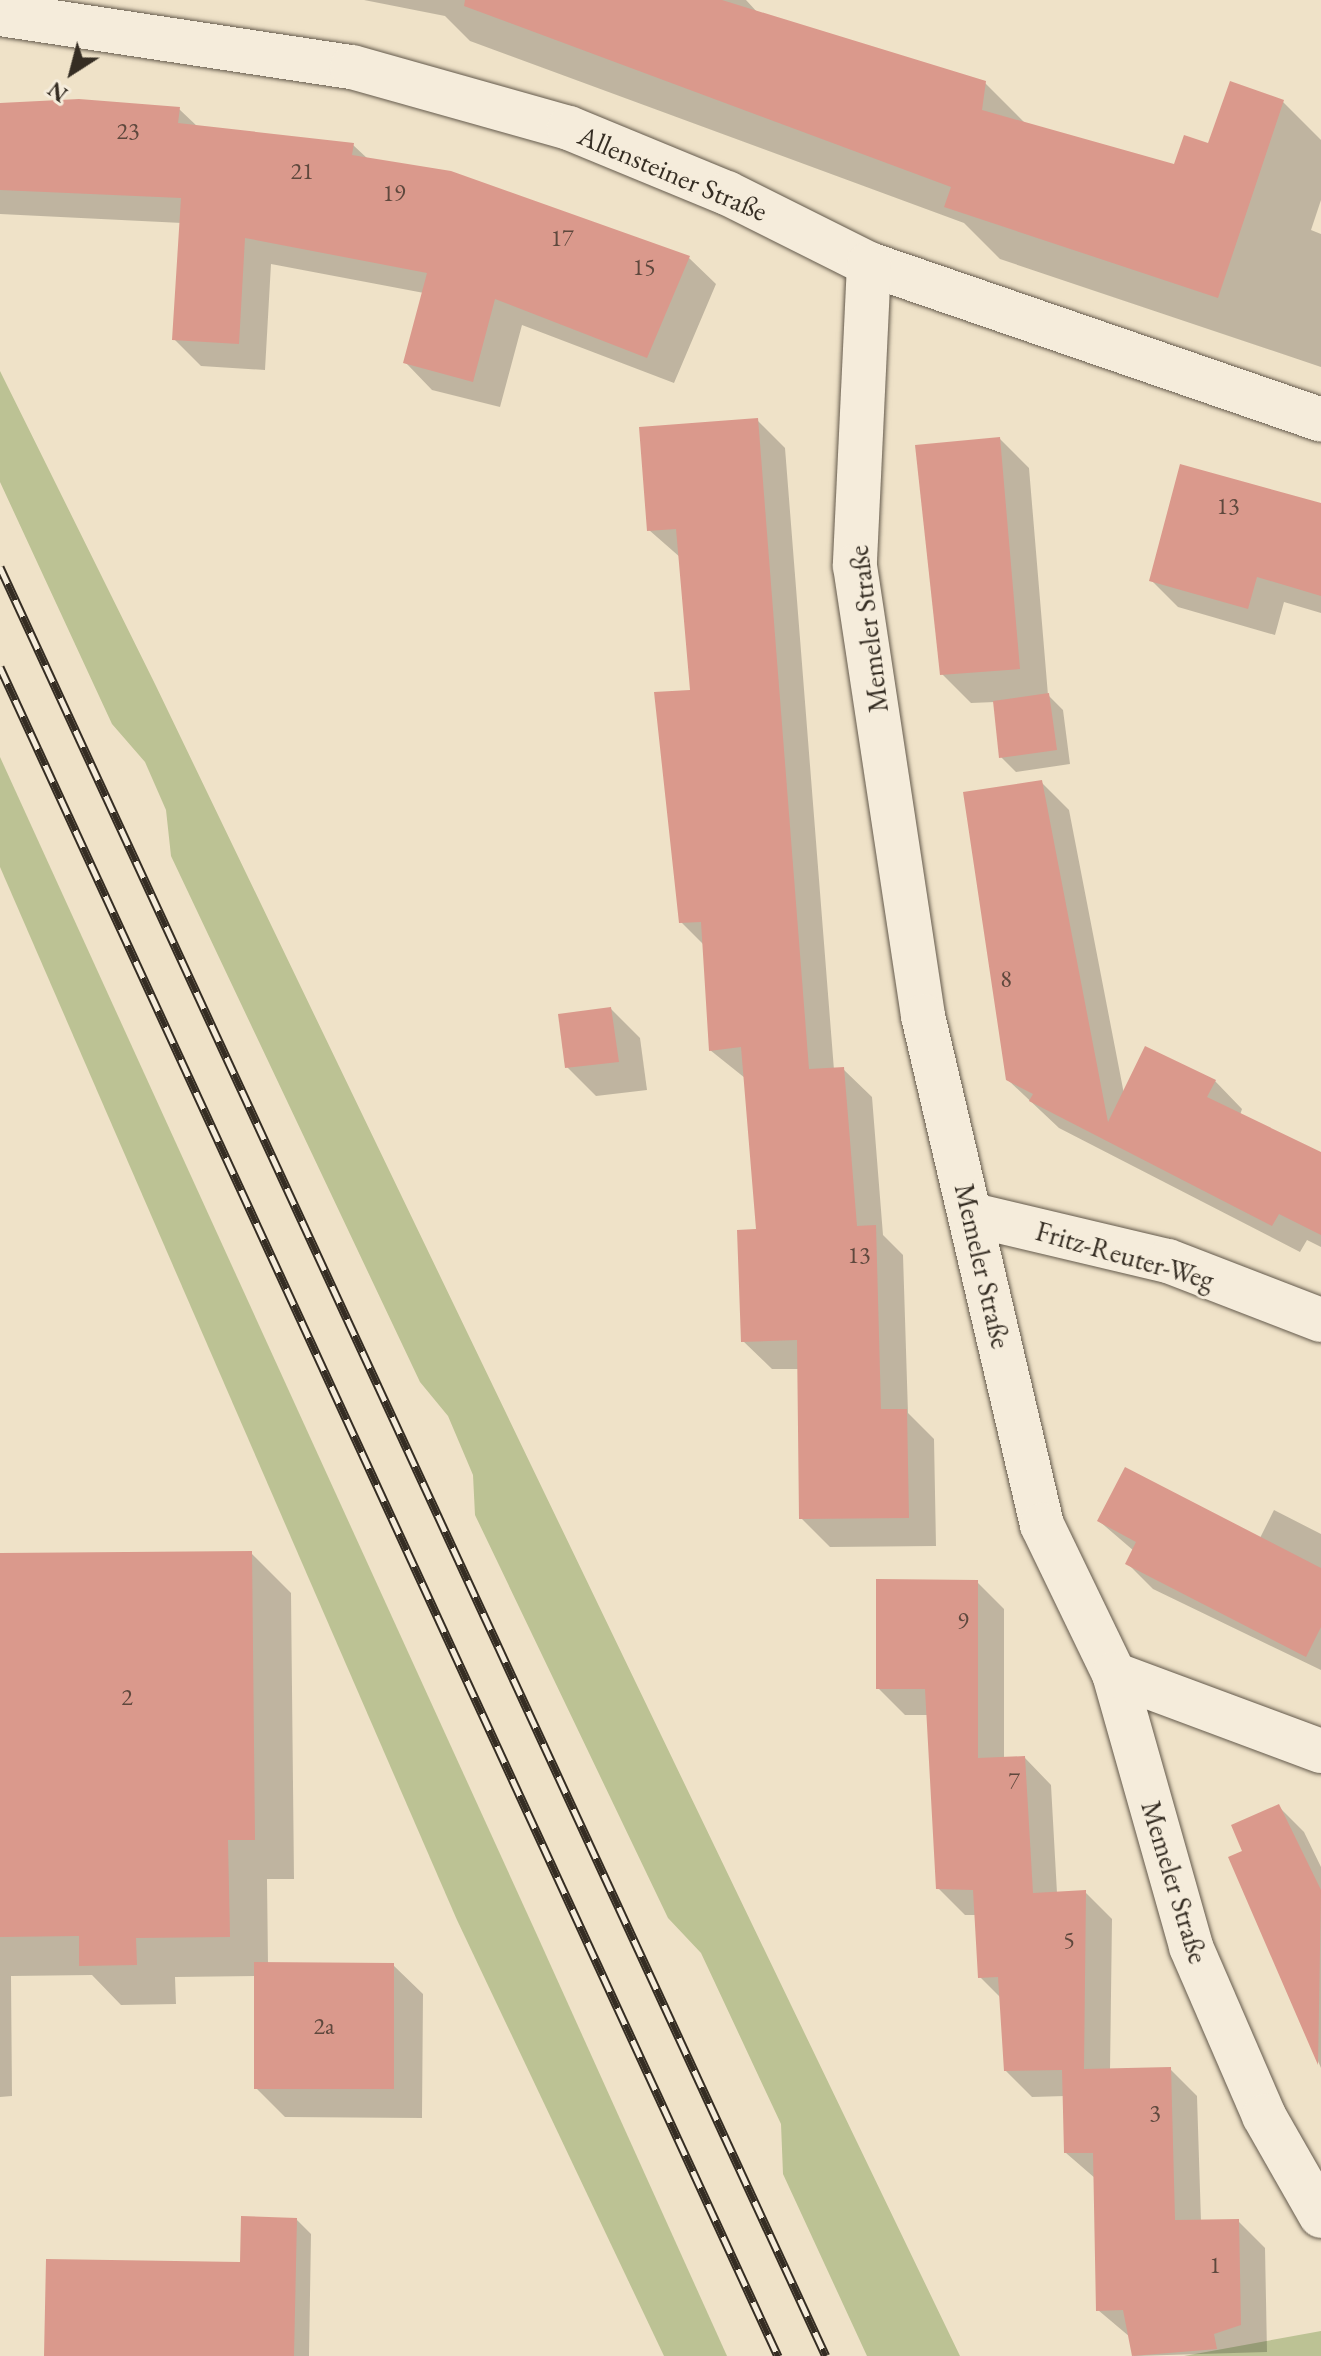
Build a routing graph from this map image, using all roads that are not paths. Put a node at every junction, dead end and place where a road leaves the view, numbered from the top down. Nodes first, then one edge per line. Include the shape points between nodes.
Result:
1 (0, 14) edge
2 (869, 264) junction
3 (1321, 420) edge
4 (973, 1215) junction
5 (1321, 1320) edge
6 (1114, 1674) junction
7 (1321, 1751) edge
8 (1321, 2216) edge

1 - 2 street, Allensteiner Straße via 352,67 555,124 727,193
2 - 3 street, Allensteiner Straße
2 - 4 street, Memeler Straße via 855,566 923,1016
4 - 5 street, Fritz-Reuter-Weg via 1168,1261
4 - 6 street, Memeler Straße via 1042,1525
6 - 7 street
6 - 8 street, Memeler Straße via 1191,1947 1264,2116

